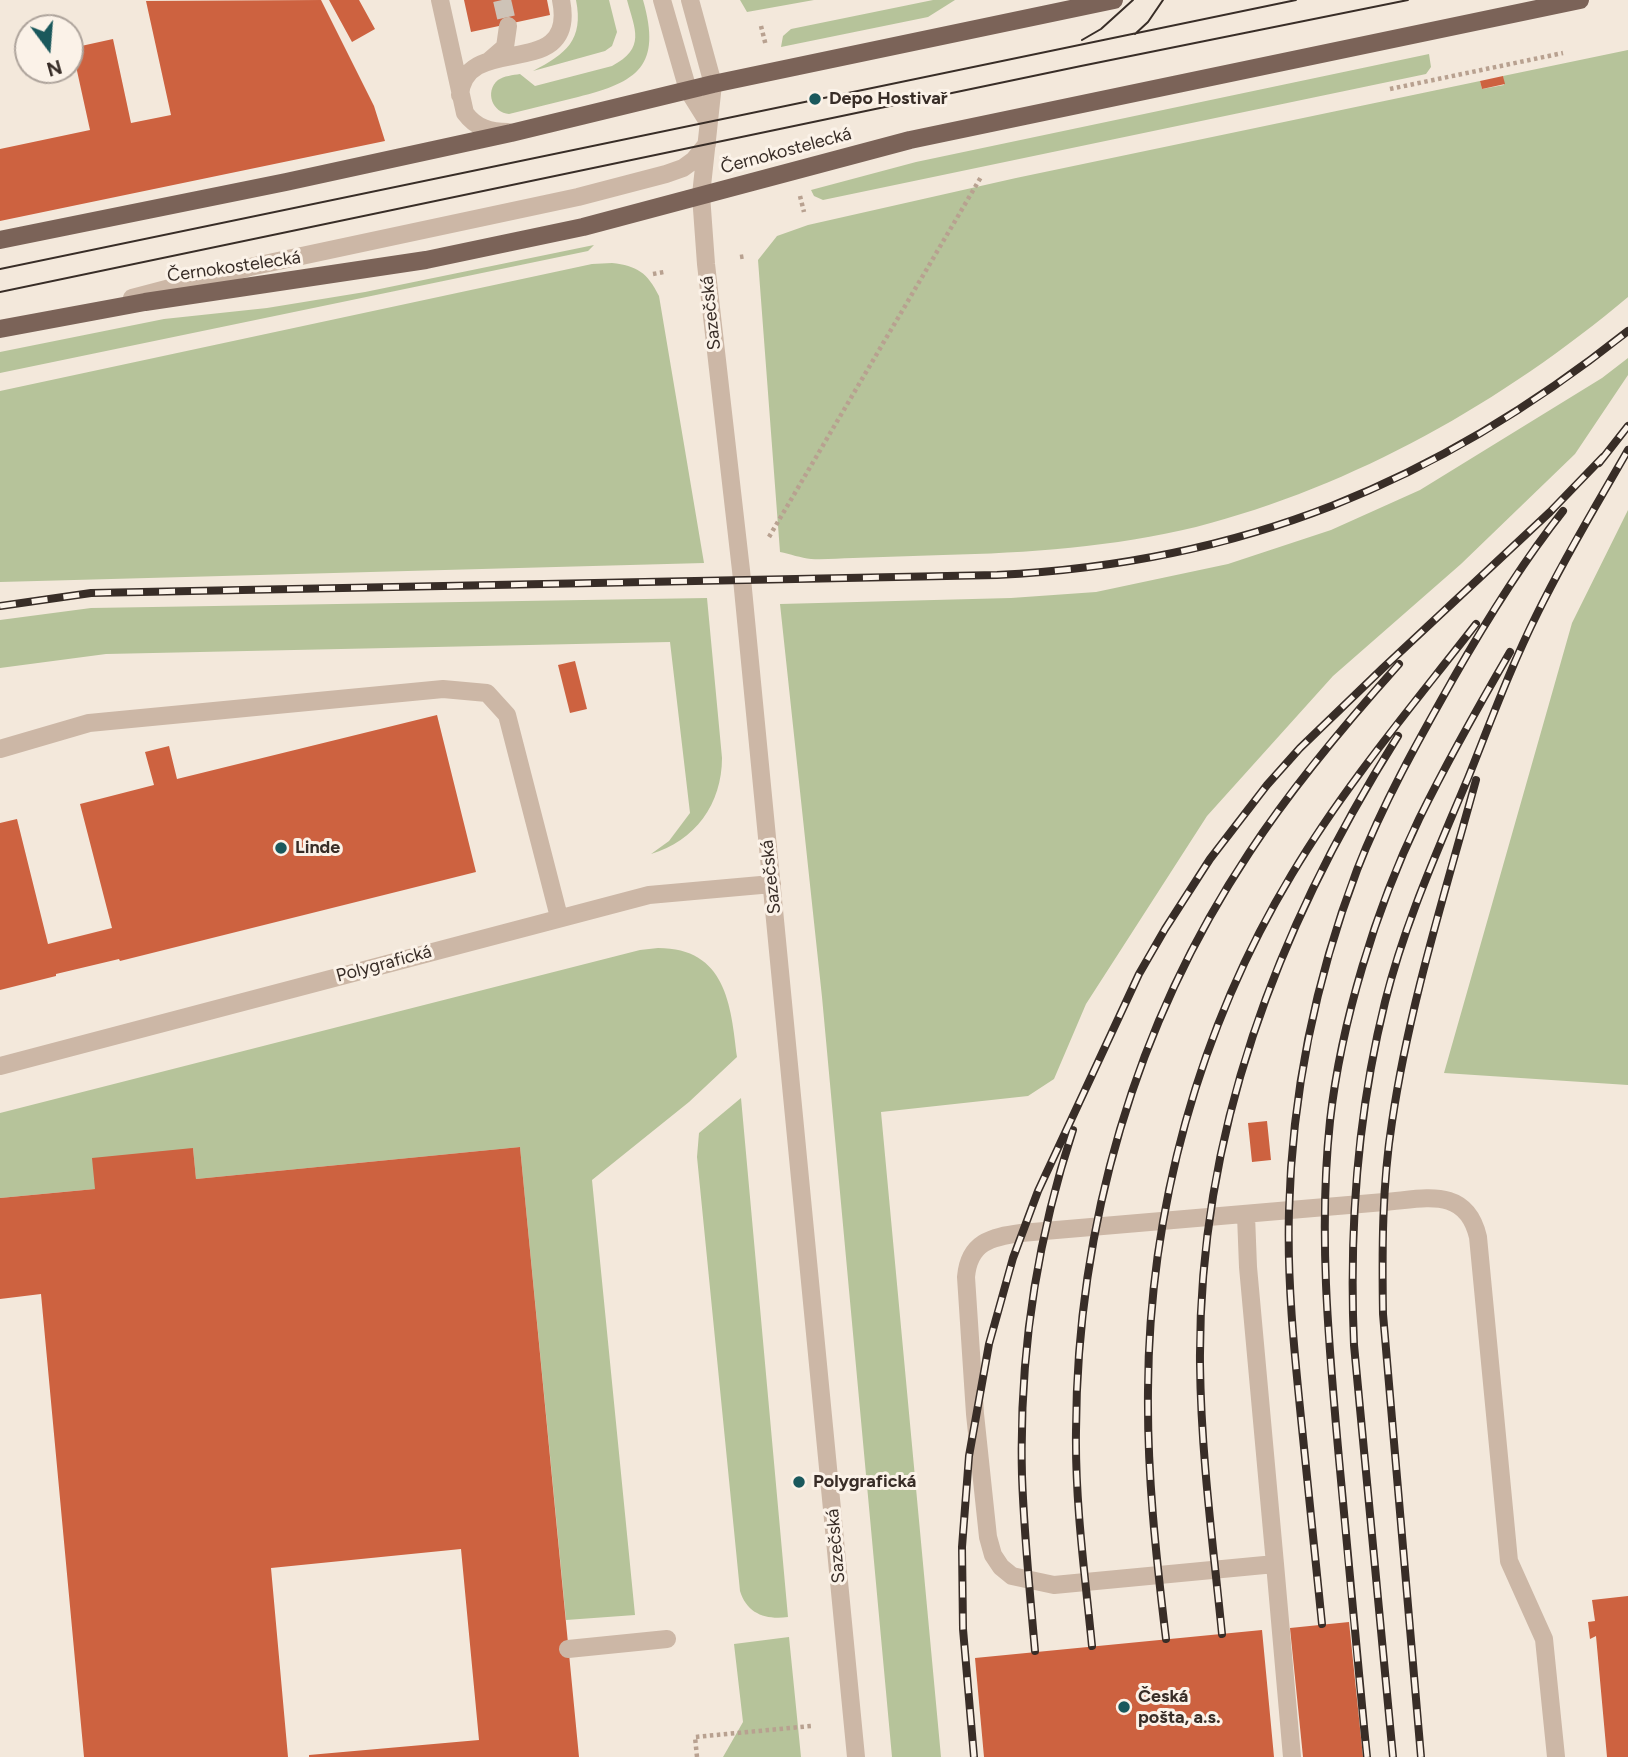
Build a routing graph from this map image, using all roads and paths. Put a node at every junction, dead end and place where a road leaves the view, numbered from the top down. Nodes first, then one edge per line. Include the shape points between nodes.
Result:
1 (440, 0) edge
2 (561, 0) edge
3 (662, 0) edge
4 (1114, 0) edge
5 (1580, 0) edge
6 (692, 4) edge
7 (508, 26) tunnel mouth
8 (761, 26) dead end
9 (766, 48) dead end
10 (1563, 53) dead end
11 (486, 61) junction
12 (713, 83) junction
13 (1390, 89) dead end
14 (688, 90) junction
15 (460, 98) junction
16 (708, 122) junction
17 (512, 132) junction
18 (707, 144) junction
19 (981, 177) dead end
20 (701, 195) junction
21 (800, 195) dead end
22 (804, 212) dead end
23 (0, 240) edge
24 (664, 272) dead end
25 (653, 274) dead end
26 (64, 315) junction
27 (0, 329) edge
28 (769, 537) dead end
29 (0, 749) edge
30 (772, 884) junction
31 (559, 917) junction
32 (0, 1066) edge
33 (1246, 1215) junction
34 (1275, 1564) junction
35 (667, 1639) dead end
36 (568, 1649) dead end
37 (811, 1726) dead end
38 (697, 1757) edge
39 (856, 1757) edge
40 (1292, 1757) edge
41 (1556, 1757) edge

1 - 15 street
2 - 11 street via 563,24 550,44
3 - 14 street
4 - 12 main road
5 - 20 main road, Černokostelecká via 910,140
6 - 12 street, Sazečská
7 - 11 street via 505,47
8 - 9 path
10 - 13 path
11 - 15 street via 469,72
12 - 14 main road
12 - 16 street, Sazečská
14 - 16 street
14 - 17 main road
15 - 17 street via 465,113 477,125
16 - 18 street, Sazečská
17 - 23 main road
18 - 20 street, Sazečská
18 - 26 street via 694,160 666,174 250,267
19 - 28 path
20 - 26 main road, Černokostelecká via 583,227 426,260
20 - 30 street, Sazečská
21 - 22 path
24 - 25 path
26 - 27 main road, Černokostelecká
29 - 31 street via 89,723 443,689 487,693 507,715
30 - 31 street, Polygrafická via 649,895
30 - 39 street, Sazečská
31 - 32 street, Polygrafická
33 - 34 street
33 - 34 street via 1011,1234 985,1241 967,1263 966,1277 975,1413 988,1537 993,1555 1012,1576 1054,1585
33 - 41 street via 1437,1198 1465,1209 1474,1222 1509,1561 1544,1639
34 - 40 street
35 - 36 street
37 - 38 path via 695,1737

